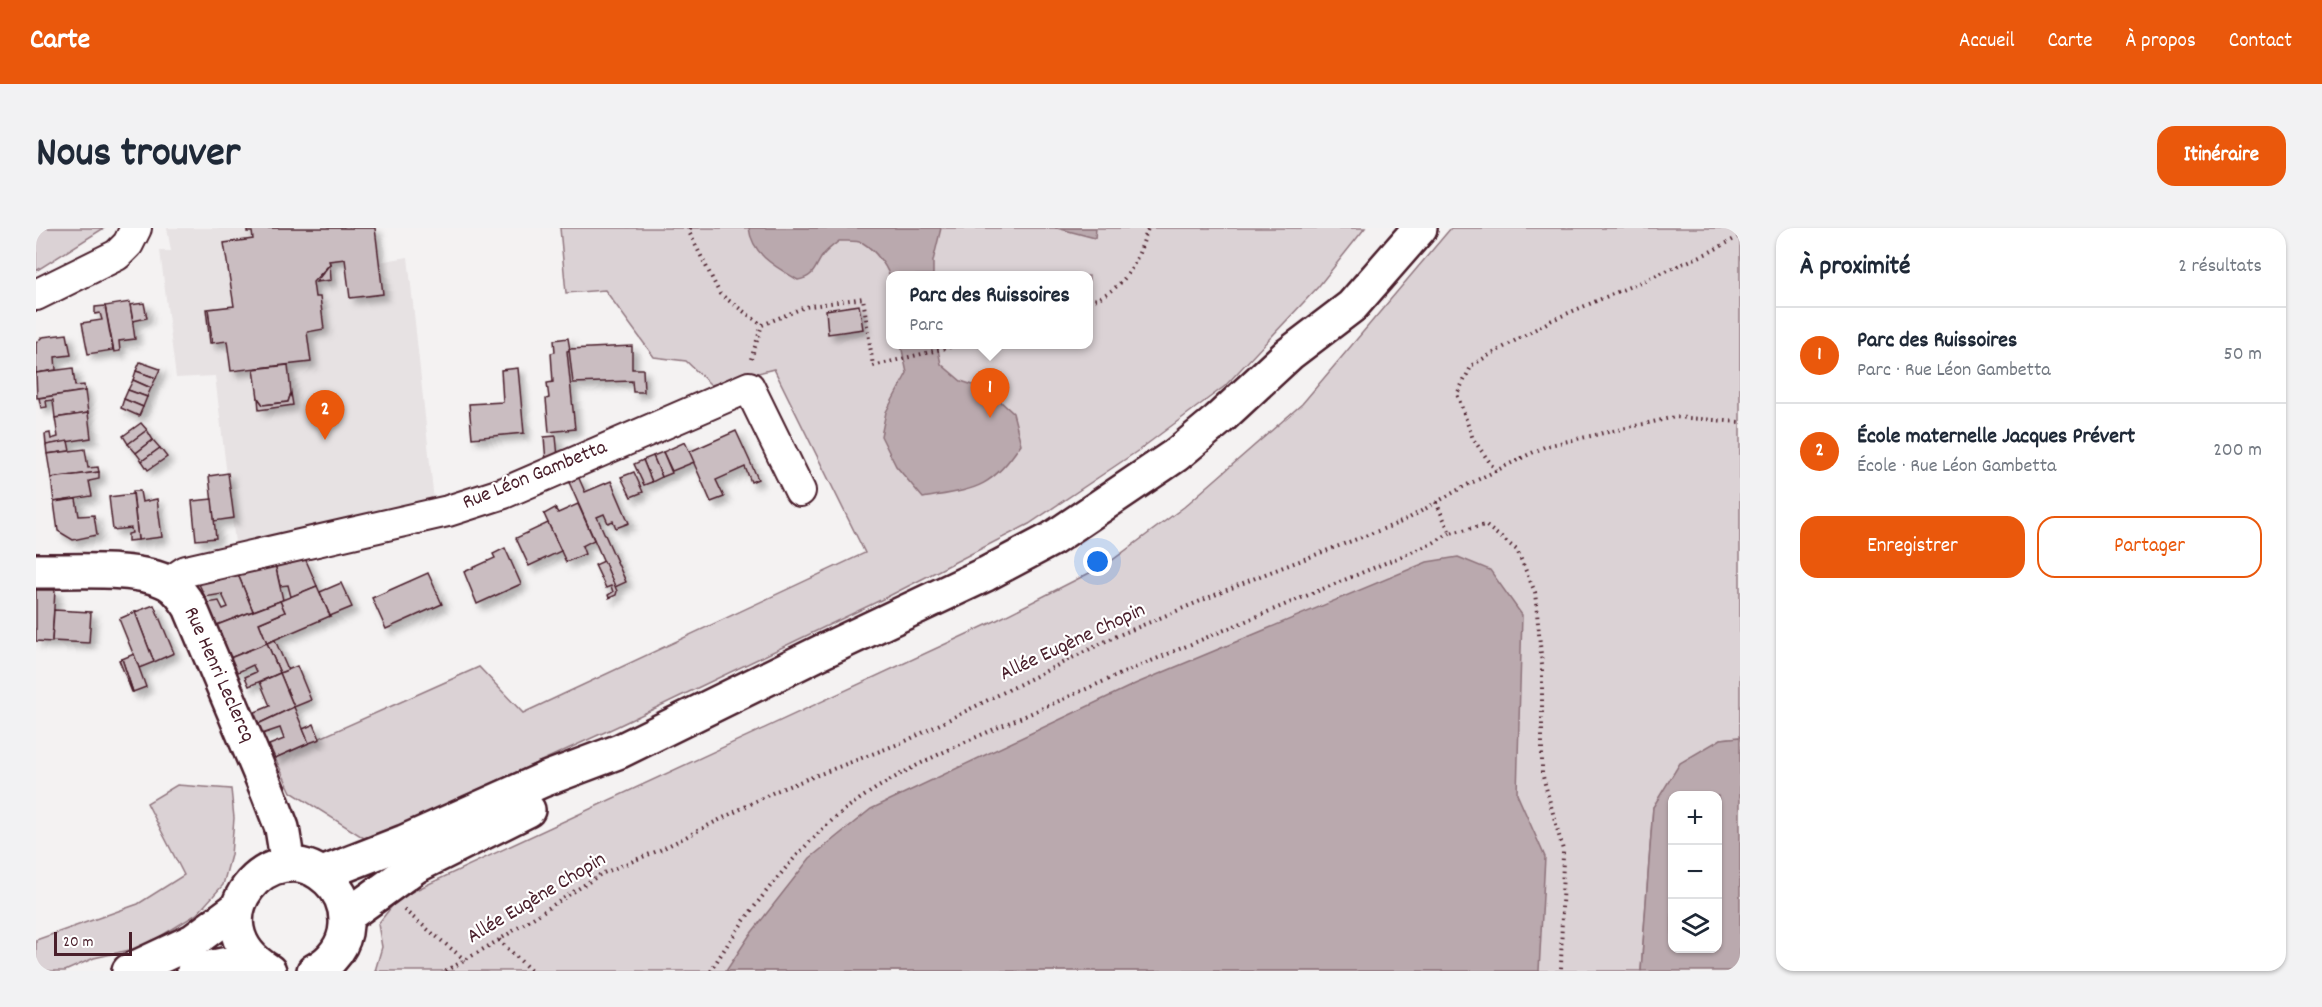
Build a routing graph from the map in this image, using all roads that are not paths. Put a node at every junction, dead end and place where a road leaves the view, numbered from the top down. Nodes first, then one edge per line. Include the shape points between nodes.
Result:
1 (136, 228) edge
2 (1389, 228) edge
3 (1420, 228) edge
4 (36, 295) edge
5 (1289, 354) junction
6 (800, 491) dead end
7 (36, 571) edge
8 (168, 583) junction
9 (620, 751) junction
10 (288, 865) junction
11 (322, 874) junction
12 (236, 909) junction
13 (347, 916) junction
14 (261, 967) edge
15 (129, 971) edge
16 (194, 971) edge
17 (316, 971) edge

1 - 4 street via 117,255
2 - 5 main road
3 - 5 main road via 1353,306
5 - 9 main road via 1176,455 1052,539
6 - 8 street, Rue Léon Gambetta via 749,387 504,493 437,513 186,572
7 - 8 main road, Rue Henri Leclercq via 141,574
8 - 10 main road, Rue Henri Leclercq via 190,607 282,828
9 - 11 main road
9 - 13 main road via 552,798 416,866
10 - 11 main road
10 - 12 main road via 255,878
11 - 13 main road via 343,900
12 - 14 main road via 238,938
12 - 15 main road via 193,941
13 - 17 main road via 340,947
14 - 16 main road via 238,962

